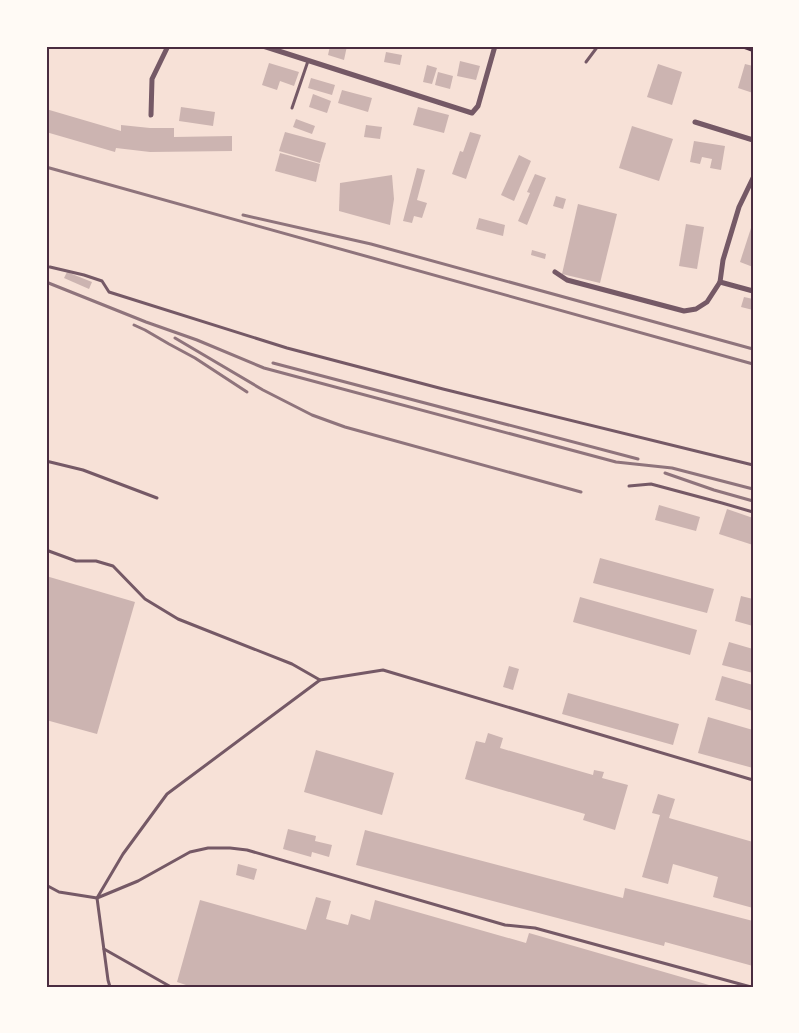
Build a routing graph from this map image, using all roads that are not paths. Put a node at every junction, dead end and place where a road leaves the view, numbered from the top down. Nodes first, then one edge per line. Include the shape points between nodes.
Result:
1 (168, 46) edge
2 (263, 46) edge
3 (495, 46) edge
4 (598, 46) edge
5 (308, 61) junction
6 (586, 62) dead end
7 (292, 108) dead end
8 (151, 115) dead end
9 (695, 122) dead end
10 (753, 140) edge
11 (753, 178) edge
12 (50, 267) dead end
13 (555, 272) dead end
14 (720, 282) junction
15 (753, 291) edge
16 (46, 461) edge
17 (753, 465) edge
18 (629, 486) dead end
19 (157, 498) dead end
20 (753, 512) edge
21 (46, 550) edge
22 (320, 680) junction
23 (753, 780) edge
24 (46, 885) edge
25 (97, 898) junction
26 (104, 948) junction
27 (110, 987) edge
28 (171, 987) edge
29 (751, 987) edge

1 - 8 street via 152,79
2 - 5 street
3 - 5 street via 478,106 472,112
4 - 6 lane
5 - 7 lane
9 - 10 street
11 - 14 street via 739,206
12 - 17 lane via 102,281 109,292 287,348
13 - 14 street via 567,280 684,311 696,309 706,302
14 - 15 street
16 - 19 lane via 83,470
18 - 20 lane via 651,484
21 - 22 lane via 76,561 96,561 114,566 145,599 178,619 292,664
22 - 23 lane via 383,670
22 - 25 lane via 167,794 123,854
24 - 25 lane via 60,892
25 - 26 lane
25 - 29 lane via 138,881 190,852 208,848 247,850 505,924 535,928
26 - 27 lane
26 - 28 lane

